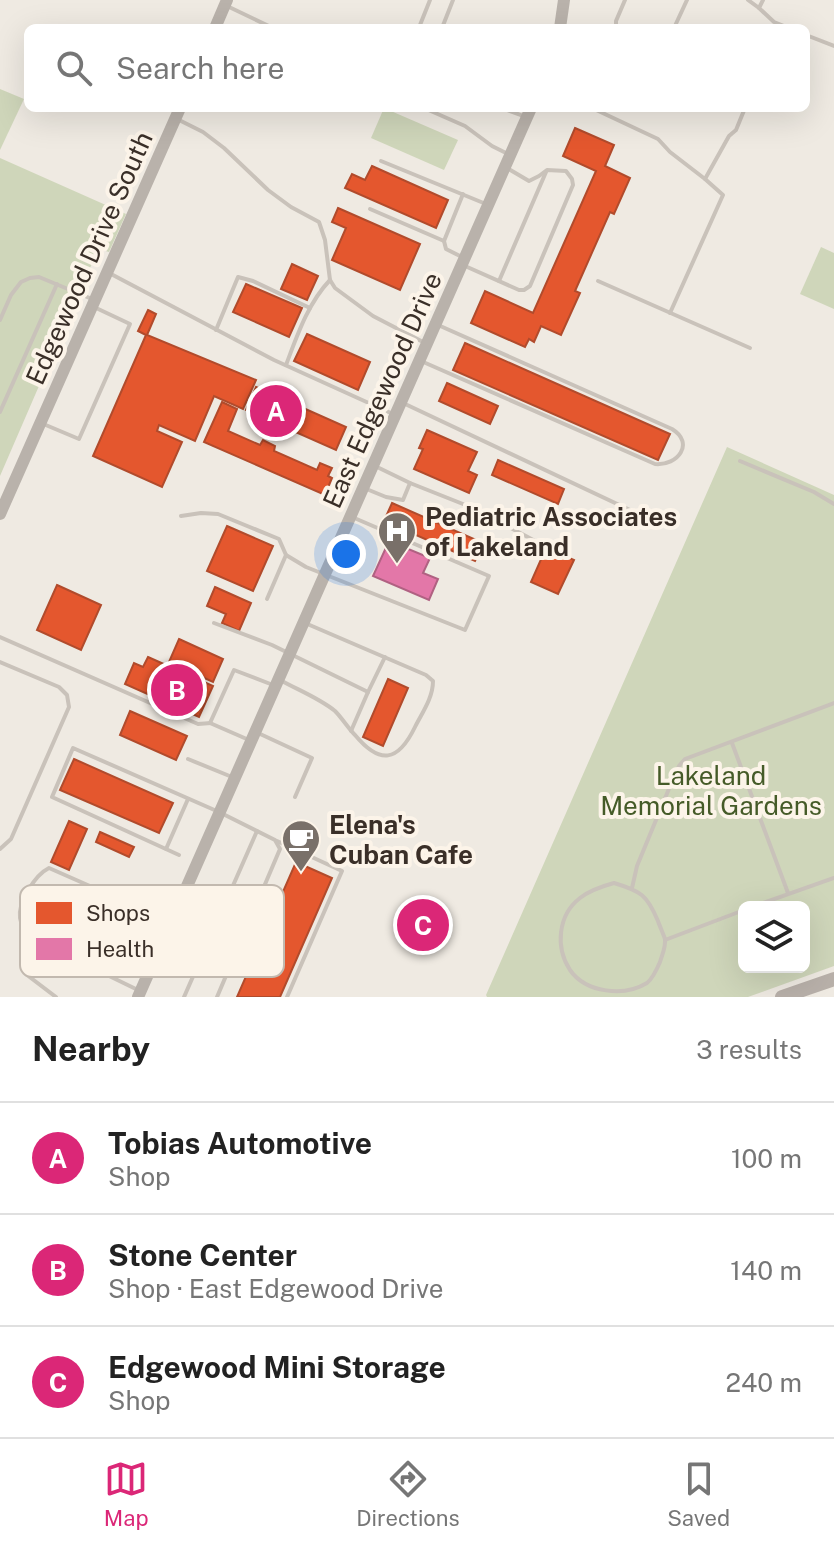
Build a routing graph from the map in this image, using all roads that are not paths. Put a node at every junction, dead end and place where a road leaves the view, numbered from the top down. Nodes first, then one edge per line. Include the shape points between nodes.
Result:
1 (430, 0) edge
2 (453, 0) edge
3 (564, 0) edge
4 (625, 0) edge
5 (687, 0) edge
6 (748, 0) edge
7 (763, 0) edge
8 (226, 3) edge
9 (759, 8) junction
10 (217, 24) edge
11 (265, 24) edge
12 (420, 24) edge
13 (444, 24) edge
14 (561, 24) edge
15 (616, 24) edge
16 (676, 24) edge
17 (779, 24) edge
18 (810, 37) edge
19 (834, 46) edge
20 (433, 112) edge
21 (600, 112) edge
22 (607, 112) edge
23 (743, 112) edge
24 (178, 113) edge
25 (529, 113) edge
26 (606, 115) junction
27 (381, 161) dead end
28 (508, 161) junction
29 (547, 170) junction
30 (705, 179) junction
31 (463, 194) junction
32 (488, 205) junction
33 (370, 209) dead end
34 (444, 241) junction
35 (463, 261) junction
36 (107, 272) junction
37 (330, 280) junction
38 (499, 281) junction
39 (598, 281) dead end
40 (57, 284) junction
41 (93, 303) junction
42 (310, 308) junction
43 (670, 313) junction
44 (1, 317) edge
45 (435, 324) junction
46 (216, 330) junction
47 (427, 344) junction
48 (750, 348) dead end
49 (419, 360) junction
50 (286, 365) junction
51 (401, 402) junction
52 (0, 412) edge
53 (395, 415) junction
54 (40, 422) junction
55 (740, 461) dead end
56 (373, 465) junction
57 (410, 483) junction
58 (363, 487) junction
59 (834, 504) edge
60 (630, 510) dead end
61 (0, 514) edge
62 (181, 516) dead end
63 (350, 516) junction
64 (537, 542) dead end
65 (286, 555) junction
66 (324, 575) junction
67 (267, 599) dead end
68 (303, 622) junction
69 (214, 623) dead end
70 (0, 637) edge
71 (289, 654) junction
72 (385, 657) junction
73 (0, 662) edge
74 (277, 683) junction
75 (368, 692) junction
76 (834, 703) edge
77 (211, 723) junction
78 (351, 731) junction
79 (253, 736) junction
80 (732, 743) junction
81 (188, 759) dead end
82 (235, 778) junction
83 (295, 797) dead end
84 (188, 799) junction
85 (219, 812) junction
86 (257, 831) junction
87 (275, 840) junction
88 (0, 849) edge
89 (166, 849) junction
90 (179, 855) dead end
91 (834, 878) edge
92 (32, 885) edge
93 (88, 885) edge
94 (187, 885) edge
95 (233, 885) edge
96 (265, 885) edge
97 (632, 888) junction
98 (788, 893) junction
99 (767, 901) edge
100 (738, 912) edge
101 (665, 940) junction
102 (30, 977) edge
103 (110, 977) edge
104 (193, 977) edge
105 (226, 977) edge
106 (834, 979) edge
107 (139, 994) edge
108 (56, 997) edge
109 (184, 997) edge
110 (217, 997) edge
111 (287, 997) edge
112 (782, 997) edge

1 - 12 lane
2 - 13 lane
3 - 14 main road
4 - 15 lane
5 - 16 lane
6 - 9 lane
7 - 9 lane
8 - 10 main road
8 - 11 lane
9 - 17 lane
18 - 19 lane
20 - 28 lane via 465,126
21 - 26 lane
22 - 26 lane
23 - 30 lane
24 - 36 main road, Edgewood Drive South
24 - 37 lane via 268,190 319,222
25 - 28 main road, East Edgewood Drive
26 - 30 lane via 658,139
27 - 31 lane
28 - 29 lane via 529,181
28 - 32 main road, East Edgewood Drive
29 - 38 lane
29 - 38 lane via 566,171 573,185 569,196 530,286 519,290
30 - 43 lane via 723,195
31 - 32 lane
31 - 34 lane
32 - 35 main road, East Edgewood Drive
33 - 34 lane
34 - 35 lane via 446,249
35 - 38 lane
35 - 45 main road, East Edgewood Drive
36 - 41 main road, Edgewood Drive South
36 - 46 lane
37 - 42 lane
37 - 47 lane via 373,316
39 - 43 lane
40 - 41 lane
40 - 44 lane via 39,277 21,282
40 - 52 lane
41 - 54 main road, Edgewood Drive South
41 - 54 lane via 130,324 79,439
42 - 46 lane via 238,277
42 - 50 lane
43 - 48 lane
45 - 47 main road, East Edgewood Drive
45 - 49 lane via 672,429 682,437 681,453 673,462 655,464
46 - 50 lane
47 - 49 main road, East Edgewood Drive
49 - 51 main road, East Edgewood Drive
50 - 53 lane
51 - 53 main road, East Edgewood Drive
51 - 60 lane
53 - 56 main road, East Edgewood Drive
54 - 61 main road, Edgewood Drive South
55 - 59 lane
56 - 57 lane
56 - 58 main road, East Edgewood Drive
57 - 58 lane via 403,500
57 - 64 lane
58 - 63 main road, East Edgewood Drive
62 - 65 lane via 210,513 233,519 279,539
63 - 66 main road, East Edgewood Drive
63 - 66 lane via 489,576 465,630
65 - 66 lane
65 - 67 lane
66 - 68 main road, East Edgewood Drive
68 - 71 main road, East Edgewood Drive
68 - 72 lane
69 - 71 lane
70 - 77 lane via 198,724
71 - 74 main road, East Edgewood Drive
71 - 75 lane
72 - 75 lane
72 - 78 lane via 426,675 433,681 433,691 410,738 393,754 366,748
73 - 88 lane via 59,687 69,707 11,839
74 - 77 lane via 234,670
74 - 78 lane via 320,701
74 - 79 main road, East Edgewood Drive
75 - 78 lane
76 - 80 lane
77 - 79 lane
79 - 82 main road, East Edgewood Drive
79 - 83 lane via 312,758
80 - 97 lane via 685,759 679,766
80 - 98 lane
81 - 82 lane
82 - 85 main road, East Edgewood Drive
84 - 85 lane
84 - 89 lane
84 - 89 lane via 73,748 68,758 52,797
85 - 86 lane
85 - 94 main road, East Edgewood Drive
86 - 87 lane
86 - 95 lane
87 - 96 lane via 280,849
87 - 111 lane via 342,871
89 - 90 lane
91 - 98 lane
92 - 93 lane via 49,868
97 - 101 lane via 651,904
97 - 101 lane via 614,883 598,888 566,915 563,956 571,971 582,984 602,992 632,990 652,976
98 - 99 lane
100 - 101 lane
102 - 108 lane
103 - 107 lane
104 - 109 lane
105 - 110 lane
106 - 112 main road

